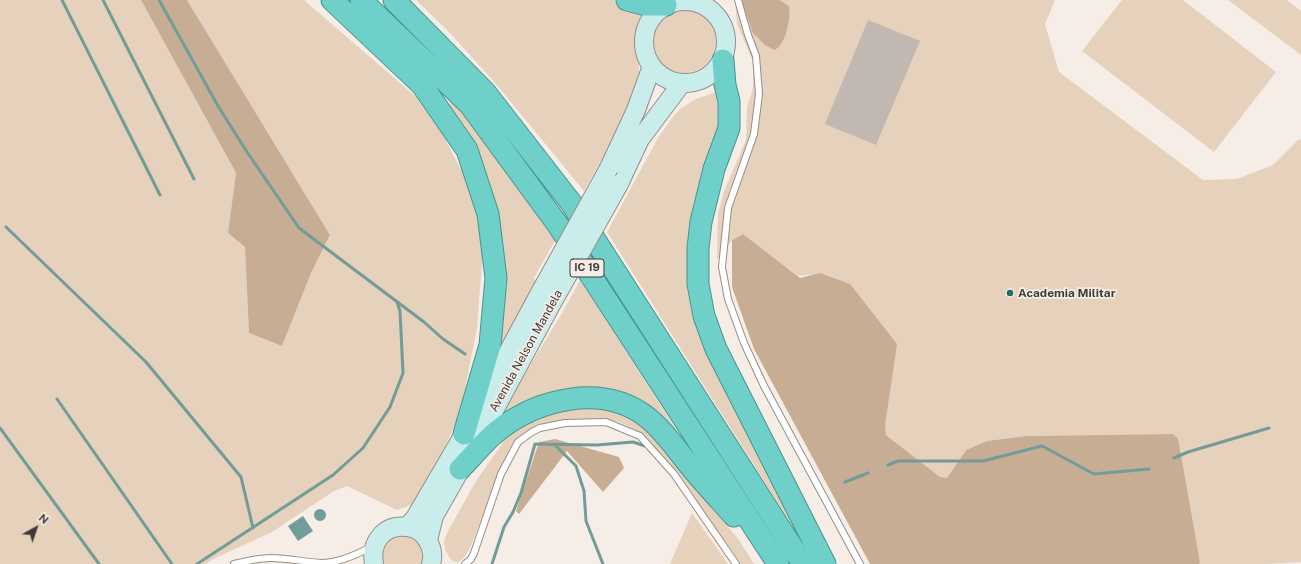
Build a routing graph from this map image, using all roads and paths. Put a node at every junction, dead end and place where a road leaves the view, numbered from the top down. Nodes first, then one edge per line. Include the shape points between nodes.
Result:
1 (332, 0) edge
2 (361, 0) edge
3 (394, 0) edge
4 (628, 0) edge
5 (691, 0) edge
6 (738, 0) edge
7 (666, 5) junction
8 (717, 7) edge
9 (723, 60) junction
10 (652, 66) junction
11 (682, 83) junction
12 (547, 296) junction
13 (464, 434) junction
14 (460, 469) junction
15 (407, 526) junction
16 (428, 540) junction
17 (374, 546) junction
18 (433, 563) edge
19 (234, 564) edge
20 (374, 564) edge
21 (465, 564) edge
22 (736, 564) edge
23 (777, 564) edge
24 (803, 564) edge
25 (825, 564) edge
26 (860, 564) edge

1 - 13 highway via 422,85 467,150 488,214 496,278 490,345
2 - 23 highway, IC 19 via 470,105 558,225
3 - 24 highway, IC 19 via 485,92 572,204
4 - 7 highway via 646,5
5 - 7 main road
5 - 8 main road
6 - 26 lane via 756,56 759,94 754,134 728,208 722,267 728,299 744,343 764,386
7 - 10 main road via 656,12 645,32 646,56
8 - 9 main road via 727,41
9 - 11 main road via 713,74 698,82
9 - 25 highway via 729,101 729,128 714,169 701,222 698,248 698,284 704,316 716,349
10 - 11 main road via 670,81
10 - 12 main road, Avenida Nelson Mandela, bridge via 636,110
11 - 12 main road, Avenida Nelson Mandela, bridge via 640,139 619,184
12 - 13 main road, Avenida Nelson Mandela
12 - 14 main road, Avenida Nelson Mandela via 497,405
13 - 15 main road, Avenida Nelson Mandela via 415,518
14 - 16 main road, Avenida Nelson Mandela via 434,516
14 - 23 highway via 496,432 541,406 578,398 618,402 647,418 663,433
15 - 16 main road
15 - 17 main road via 392,528 379,537
16 - 18 main road
17 - 19 lane via 360,553 322,563 271,558
17 - 20 main road
21 - 22 lane via 474,553 501,474 518,442 540,428 565,423 606,422 640,436 674,474

